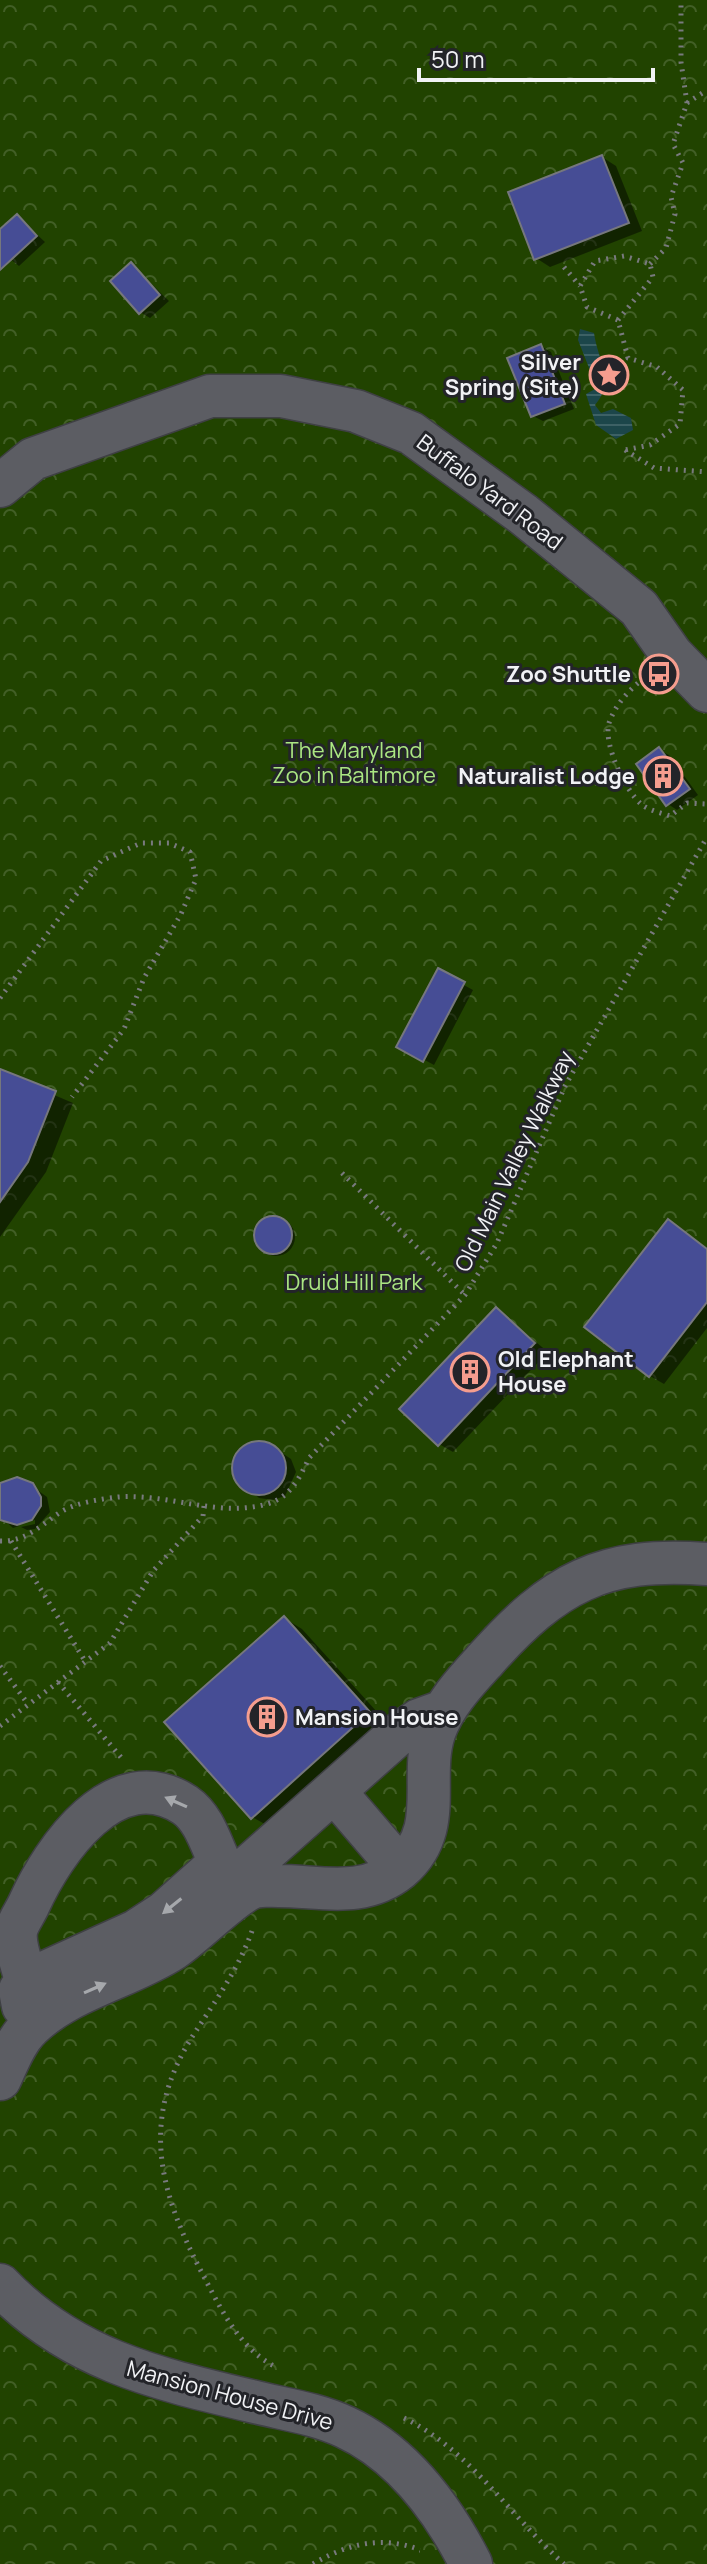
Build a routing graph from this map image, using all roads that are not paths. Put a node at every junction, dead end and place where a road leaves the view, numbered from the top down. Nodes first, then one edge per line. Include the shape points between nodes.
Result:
1 (0, 486) edge
2 (707, 691) edge
3 (707, 1564) edge
4 (444, 1711) junction
5 (334, 1791) junction
6 (400, 1868) junction
7 (238, 1875) junction
8 (8, 1938) edge
9 (19, 1996) edge
10 (0, 2079) edge
11 (0, 2285) edge
12 (471, 2564) edge

1 - 2 street, Buffalo Yard Road via 33,459 210,396 281,396 356,411 411,433 523,514 639,608 672,655
3 - 4 street via 666,1561 626,1566 553,1593 520,1621
4 - 5 street via 396,1736
4 - 6 street via 434,1734 425,1830
5 - 6 street
5 - 7 street
6 - 7 street via 380,1883 355,1889
7 -> 8 street via 187,1806 167,1797 123,1798 100,1809 61,1846
7 - 9 street via 172,1950 57,2007
8 - 9 street
9 - 10 street
11 - 12 street, Mansion House Drive via 57,2335 110,2362 347,2428 385,2453 424,2489

